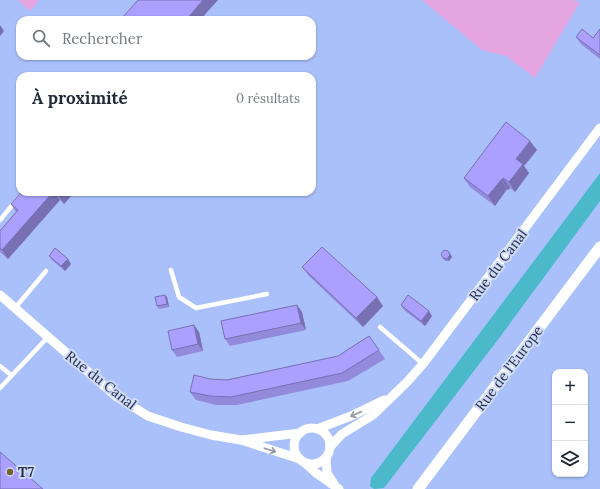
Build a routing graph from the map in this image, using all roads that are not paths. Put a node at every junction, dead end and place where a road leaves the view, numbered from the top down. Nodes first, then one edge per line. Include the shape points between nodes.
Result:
1 (600, 128) edge
2 (20, 196) edge
3 (0, 220) edge
4 (600, 247) edge
5 (172, 270) dead end
6 (46, 271) dead end
7 (267, 294) dead end
8 (0, 295) edge
9 (15, 308) junction
10 (380, 327) dead end
11 (48, 338) junction
12 (423, 364) junction
13 (0, 366) edge
14 (11, 375) junction
15 (0, 388) edge
16 (391, 397) junction
17 (317, 429) junction
18 (300, 433) junction
19 (241, 440) junction
20 (330, 447) junction
21 (326, 458) junction
22 (302, 461) junction
23 (338, 488) edge
24 (418, 489) edge

1 - 12 street, Rue du Canal
2 - 3 lane
4 - 24 street, Rue de l'Europe
5 - 7 lane via 179,297 196,308
6 - 9 lane
8 - 9 street, Rue du Canal
9 - 11 street, Rue du Canal
10 - 12 lane
11 - 14 lane
11 - 19 street, Rue du Canal via 117,396 148,416 211,435
12 - 16 street, Rue du Canal
13 - 14 lane
14 - 15 lane
16 -> 17 street, Rue du Canal
16 - 20 street, Rue du Canal via 373,415 342,434
17 - 18 street, Rue du Canal via 311,428
17 - 20 street via 327,435
18 - 19 street, Rue du Canal
18 - 22 street via 294,443 294,449
19 -> 22 street, Rue du Canal
20 - 21 street, Rue du Canal
21 - 22 street, Rue du Canal via 316,464
21 - 23 street via 327,473
22 - 23 street

